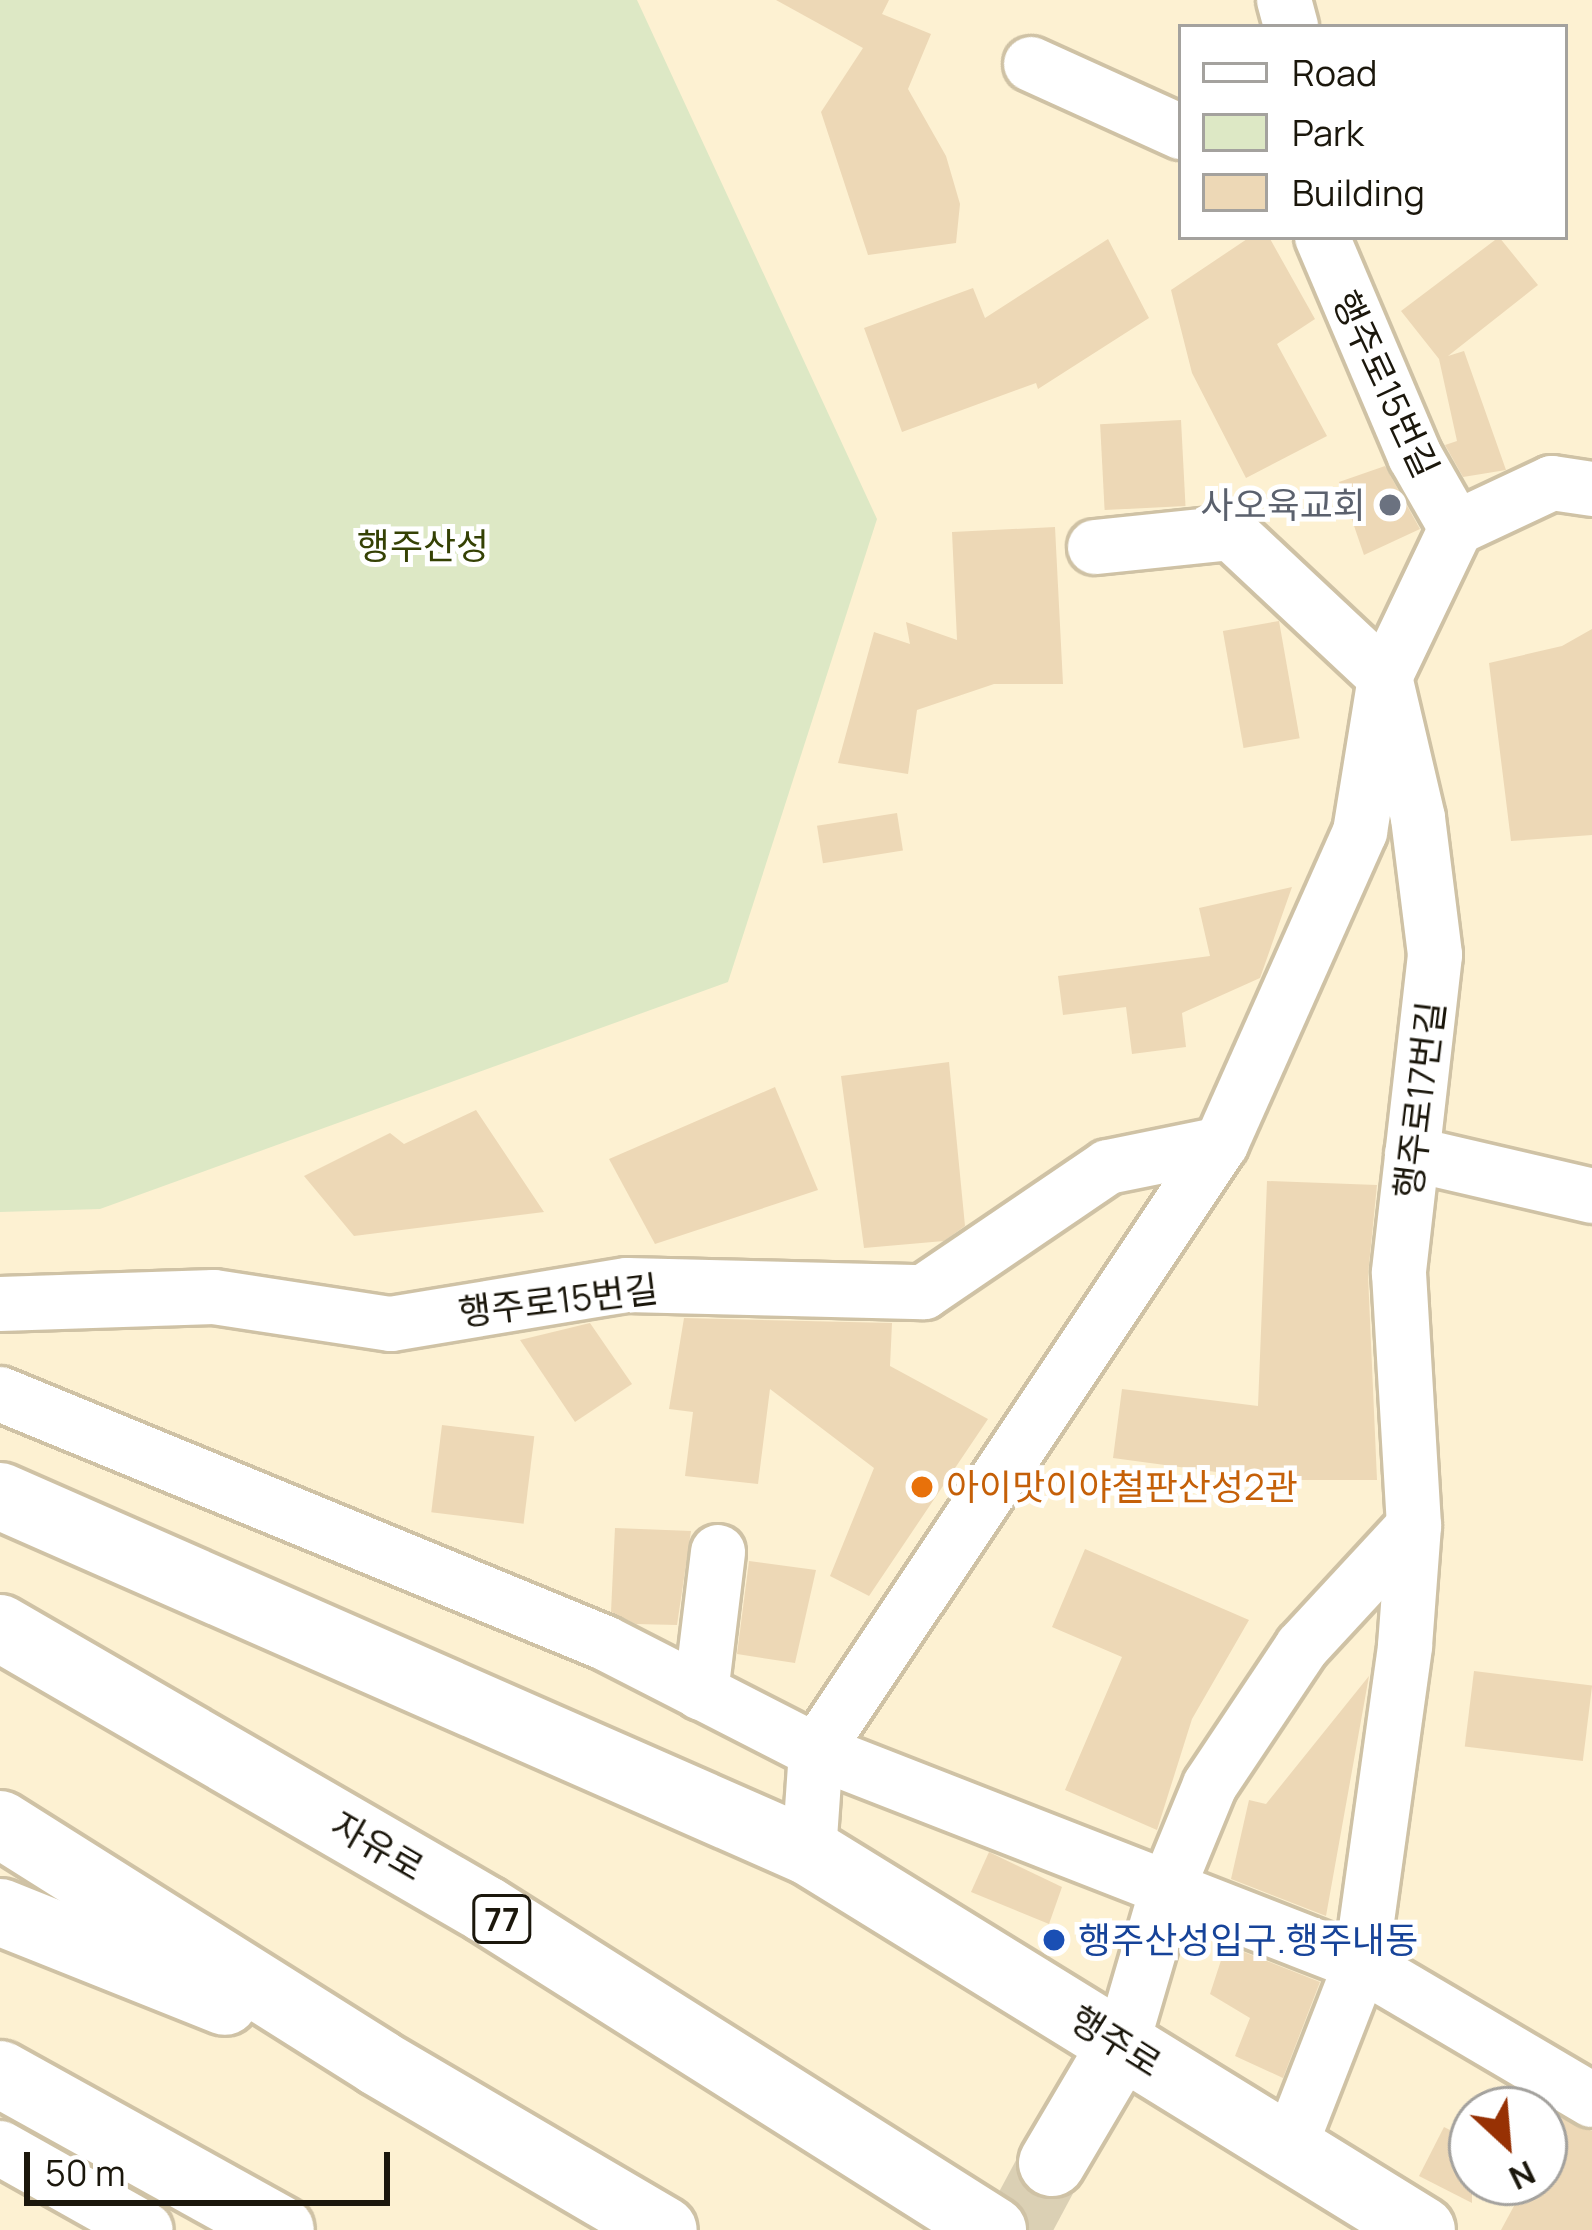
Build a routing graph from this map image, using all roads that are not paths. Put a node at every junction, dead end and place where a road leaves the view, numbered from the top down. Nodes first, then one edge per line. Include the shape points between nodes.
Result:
1 (1031, 64) dead end
2 (1178, 131) edge
3 (1323, 240) edge
4 (1592, 489) edge
5 (1456, 528) junction
6 (1095, 547) dead end
7 (1385, 677) junction
8 (1221, 1144) junction
9 (1412, 1154) junction
10 (1592, 1196) edge
11 (0, 1304) edge
12 (0, 1394) edge
13 (0, 1496) edge
14 (1414, 1526) junction
15 (718, 1552) dead end
16 (0, 1628) edge
17 (701, 1693) junction
18 (816, 1751) junction
19 (0, 1824) edge
20 (809, 1852) junction
21 (1168, 1887) junction
22 (0, 1912) edge
23 (1361, 1964) junction
24 (1122, 2044) junction
25 (379, 2063) junction
26 (0, 2074) edge
27 (1592, 2100) edge
28 (0, 2147) edge
29 (1288, 2151) junction
30 (1052, 2163) tunnel mouth
31 (76, 2213) edge
32 (146, 2230) edge
33 (281, 2230) edge
34 (664, 2230) edge
35 (992, 2230) edge
36 (1422, 2230) edge

1 - 2 street
3 - 5 street, 행주로15번길 via 1415,456
4 - 5 street via 1552,483
5 - 7 street
6 - 7 street via 1231,533
7 - 8 street via 1360,832
7 - 9 street, 행주로17번길 via 1418,818 1435,955
8 - 11 street, 행주로15번길 via 1108,1167 924,1292 627,1285 391,1324 214,1298
8 - 18 street
9 - 10 street
9 - 14 street, 행주로17번길 via 1399,1273
12 - 17 street via 525,1609
13 - 20 main road, 행주로
14 - 21 street via 1302,1647 1210,1785
14 - 23 street, 행주로17번길
15 - 17 street
16 - 35 main road, 자유로 / 77 via 485,1909
17 - 18 street
18 - 20 street
18 - 21 street
19 - 25 main road
20 - 24 main road, 행주로
21 - 23 street
21 - 24 street
22 - 25 main road
23 - 27 street
23 - 29 street, 행주로17번길
24 - 29 main road, 행주로
24 - 30 main road
25 - 34 main road
26 - 33 main road
28 - 31 street
29 - 36 main road, 행주로
31 - 32 street

